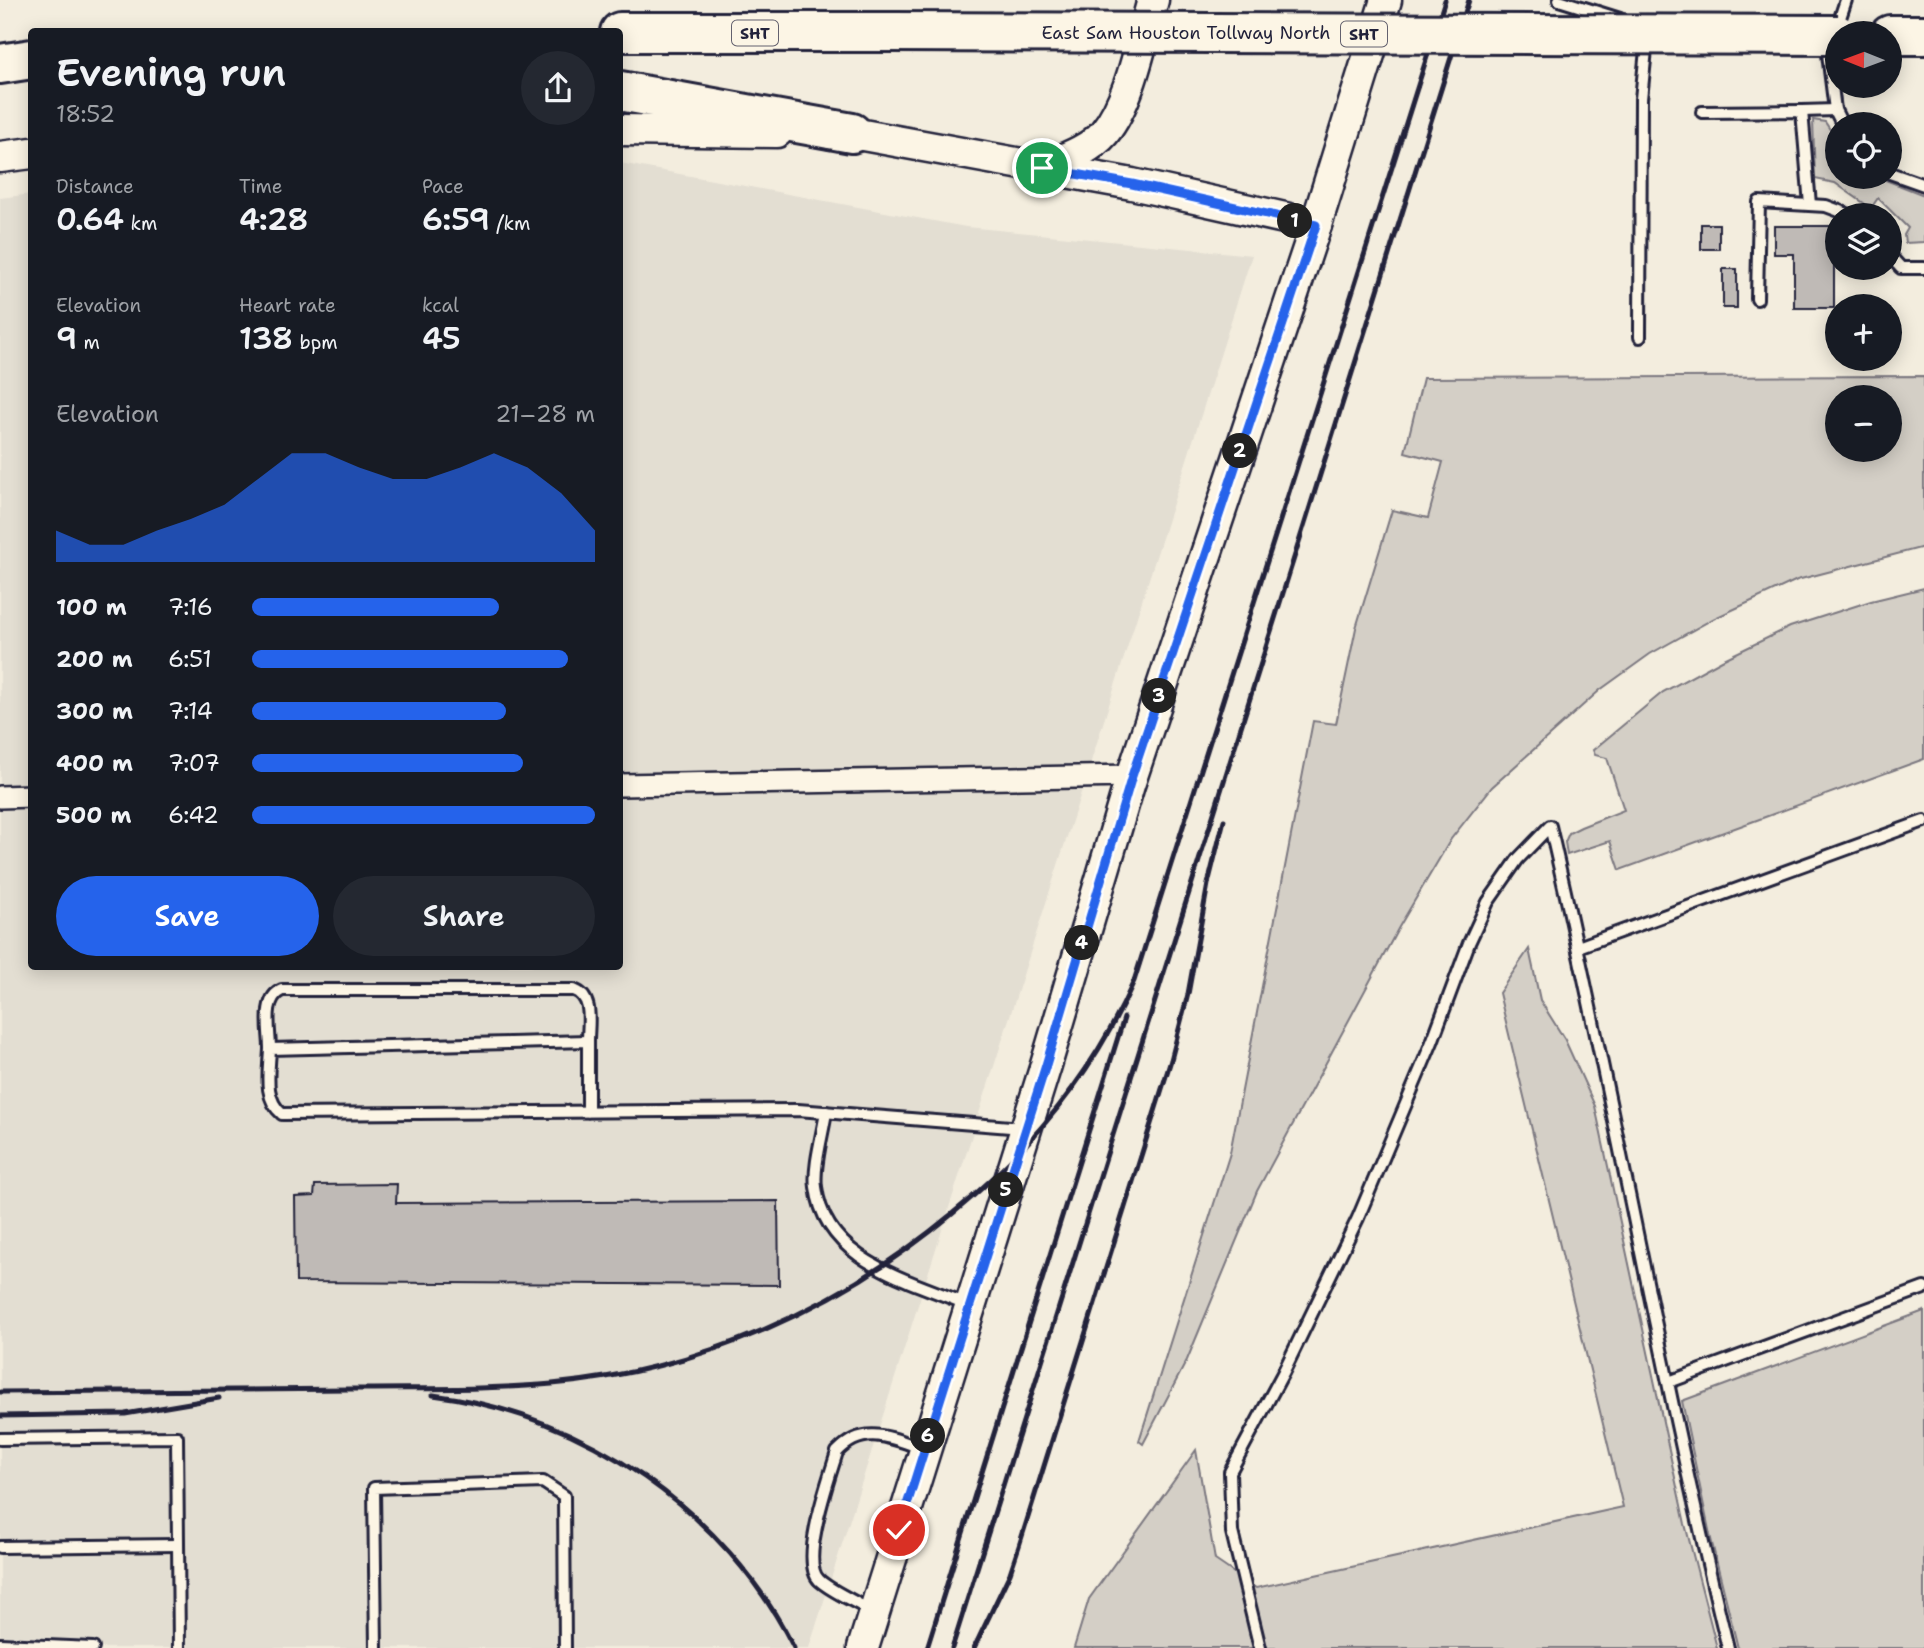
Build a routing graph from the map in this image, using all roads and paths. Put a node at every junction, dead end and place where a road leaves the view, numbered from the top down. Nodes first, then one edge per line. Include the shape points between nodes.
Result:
1 (1153, 0) edge
2 (1386, 0) edge
3 (1559, 0) edge
4 (1846, 0) edge
5 (1838, 21) edge
6 (1648, 30) junction
7 (623, 32) edge
8 (1902, 35) edge
9 (1924, 35) edge
10 (1825, 47) edge
11 (1672, 48) dead end
12 (28, 60) edge
13 (0, 64) edge
14 (28, 83) edge
15 (0, 86) edge
16 (623, 93) edge
17 (1833, 98) edge
18 (1835, 110) joint
19 (1802, 111) junction
20 (1702, 112) dead end
21 (623, 130) edge
22 (852, 133) junction
23 (28, 154) edge
24 (0, 157) edge
25 (1042, 168) junction
26 (1902, 177) edge
27 (1924, 185) edge
28 (1810, 205) junction
29 (1825, 206) edge
30 (1316, 225) junction
31 (1902, 268) edge
32 (1924, 268) edge
33 (1757, 299) dead end
34 (1640, 337) dead end
35 (1132, 776) junction
36 (623, 785) edge
37 (28, 796) edge
38 (0, 797) edge
39 (1924, 821) edge
40 (1578, 947) junction
41 (588, 1041) junction
42 (270, 1049) junction
43 (588, 1112) junction
44 (826, 1112) junction
45 (1026, 1128) junction
46 (1924, 1289) edge
47 (969, 1305) junction
48 (1669, 1382) junction
49 (0, 1439) edge
50 (924, 1448) junction
51 (177, 1545) junction
52 (0, 1547) edge
53 (873, 1612) junction
54 (0, 1644) edge
55 (93, 1648) edge
56 (179, 1648) edge
57 (376, 1648) edge
58 (565, 1648) edge
59 (863, 1648) edge
60 (1260, 1648) edge
61 (1728, 1648) edge

1 - 25 main road via 1122,103 1104,134 1079,152
2 - 30 main road
3 - 6 lane
4 - 5 lane
6 - 11 lane
6 - 34 lane via 1641,99
7 - 10 highway, East Sam Houston Tollway North / SHT, bridge
8 - 9 highway
12 - 13 highway
14 - 15 highway
16 - 22 highway
17 - 18 lane
18 - 19 lane
19 - 20 lane
19 - 28 lane
21 - 22 main road
22 - 25 main road
23 - 24 main road
25 - 30 main road
26 - 27 lane
28 - 29 lane
28 - 33 lane via 1759,202
30 - 35 main road
31 - 32 lane
35 - 36 street
35 - 45 main road
37 - 38 street
39 - 40 lane
40 - 48 lane
40 - 60 lane via 1550,826 1518,859 1488,902 1358,1218 1230,1472 1232,1532
41 - 42 lane
41 - 42 lane via 587,1000 573,990 282,990 270,1000
41 - 43 lane
42 - 43 lane via 269,1096 282,1114
43 - 44 lane
44 - 45 lane
44 - 47 lane via 816,1186 825,1222 843,1245 867,1262
45 - 47 main road
46 - 48 lane
47 - 50 main road
48 - 61 lane via 1692,1502
49 - 51 lane via 177,1437
50 - 53 main road
50 - 53 lane via 883,1436 859,1435 837,1452 815,1538 813,1568 817,1579
51 - 52 lane
51 - 56 lane
53 - 59 main road
54 - 55 lane
57 - 58 lane via 374,1488 543,1482 564,1496

